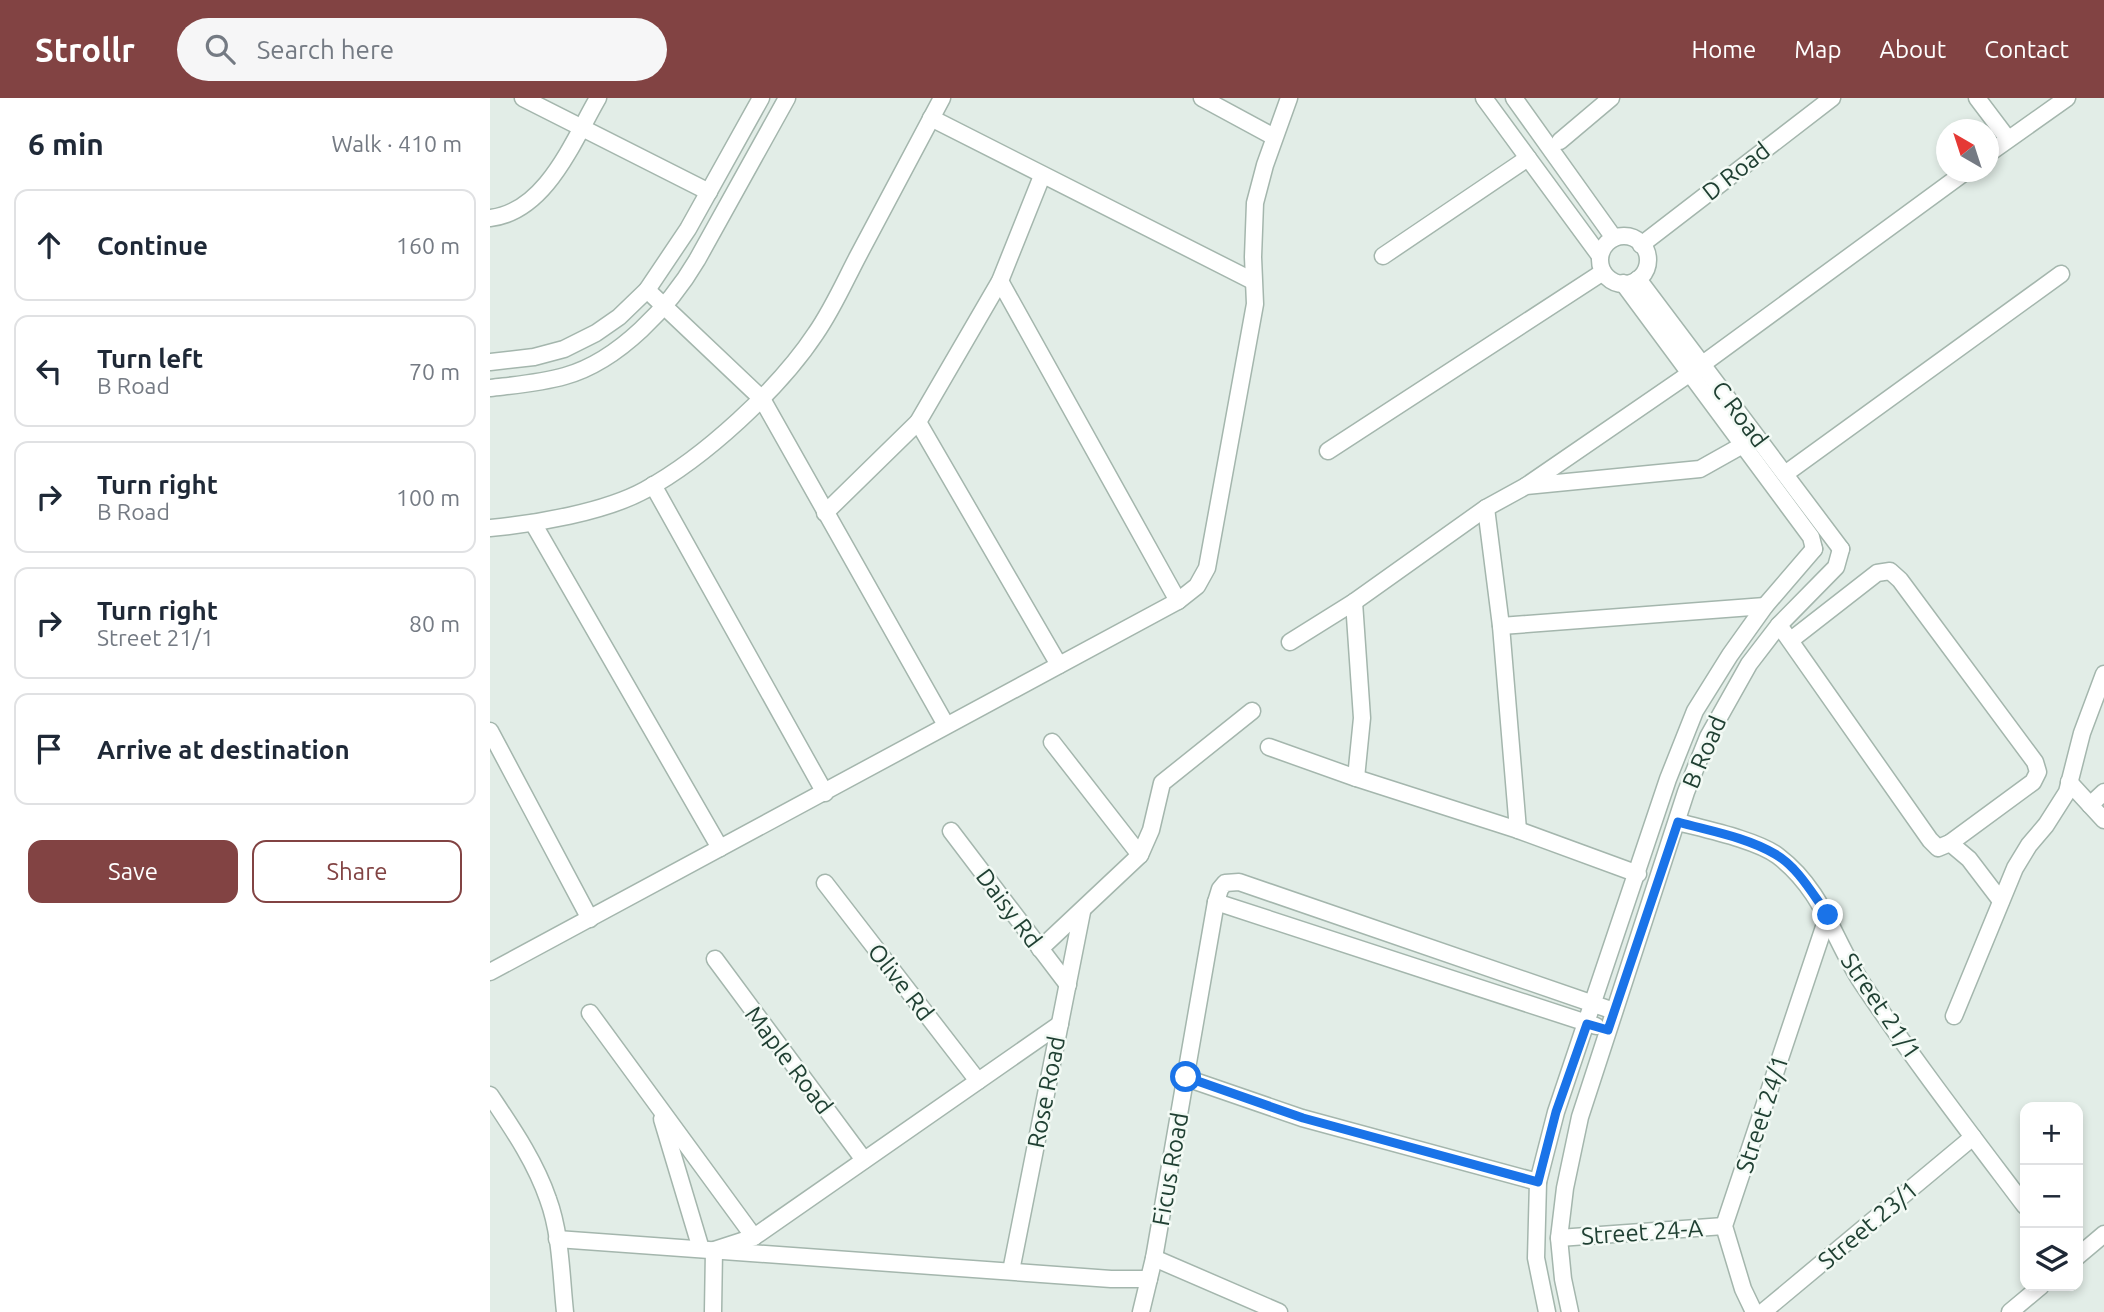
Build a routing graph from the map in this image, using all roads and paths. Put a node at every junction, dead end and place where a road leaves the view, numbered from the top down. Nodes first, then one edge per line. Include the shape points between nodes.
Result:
1 (523, 98) edge
2 (598, 98) edge
3 (761, 98) edge
4 (788, 98) edge
5 (942, 98) edge
6 (1202, 98) edge
7 (1289, 98) edge
8 (1484, 98) edge
9 (1514, 98) edge
10 (1611, 98) edge
11 (1831, 98) edge
12 (1977, 98) edge
13 (2067, 98) edge
14 (932, 118) junction
15 (580, 128) junction
16 (1274, 137) junction
17 (2008, 139) junction
18 (1560, 141) dead end
19 (1999, 146) edge
20 (1528, 158) junction
21 (1042, 176) junction
22 (1951, 182) edge
23 (709, 192) junction
24 (490, 218) edge
25 (1614, 238) junction
26 (1641, 245) junction
27 (1383, 256) dead end
28 (1602, 264) junction
29 (2060, 274) dead end
30 (1000, 281) junction
31 (1253, 281) junction
32 (1630, 281) junction
33 (647, 290) junction
34 (666, 305) junction
35 (490, 362) edge
36 (1696, 369) junction
37 (490, 388) edge
38 (762, 399) junction
39 (918, 422) junction
40 (1741, 446) junction
41 (1328, 451) dead end
42 (1784, 474) junction
43 (653, 485) junction
44 (1526, 486) junction
45 (1486, 508) junction
46 (825, 513) junction
47 (533, 523) junction
48 (490, 528) edge
49 (1814, 549) junction
50 (1841, 549) junction
51 (1178, 601) junction
52 (1354, 602) junction
53 (1765, 606) junction
54 (1779, 625) junction
55 (1501, 626) junction
56 (1791, 640) junction
57 (1290, 642) dead end
58 (1059, 665) junction
59 (2104, 674) edge
60 (1252, 711) dead end
61 (947, 725) junction
62 (490, 731) edge
63 (1052, 742) dead end
64 (1269, 747) dead end
65 (1356, 778) junction
66 (2070, 782) junction
67 (2104, 792) edge
68 (825, 793) junction
69 (2090, 805) junction
70 (2104, 820) edge
71 (1678, 822) junction
72 (1518, 830) junction
73 (951, 831) dead end
74 (1950, 844) junction
75 (720, 848) junction
76 (1140, 855) junction
77 (1637, 874) junction
78 (825, 883) dead end
79 (2001, 901) junction
80 (1216, 902) junction
81 (1082, 912) junction
82 (1828, 915) junction
83 (590, 919) junction
84 (1040, 949) junction
85 (715, 959) dead end
86 (490, 972) edge
87 (1068, 985) junction
88 (1593, 1005) junction
89 (1615, 1012) junction
90 (590, 1013) dead end
91 (1954, 1016) dead end
92 (1060, 1024) junction
93 (1587, 1024) junction
94 (1608, 1030) junction
95 (1186, 1077) junction
96 (978, 1081) junction
97 (490, 1096) edge
98 (658, 1107) junction
99 (1973, 1137) junction
100 (864, 1160) junction
101 (1538, 1182) junction
102 (2020, 1199) edge
103 (1724, 1226) junction
104 (2104, 1234) edge
105 (754, 1237) junction
106 (1559, 1238) junction
107 (556, 1239) junction
108 (707, 1250) junction
109 (2083, 1252) edge
110 (1154, 1258) junction
111 (1011, 1272) junction
112 (1149, 1279) junction
113 (2035, 1291) edge
114 (565, 1312) edge
115 (713, 1312) edge
116 (1141, 1312) edge
117 (1279, 1312) edge
118 (1547, 1312) edge
119 (1570, 1312) edge
120 (1754, 1312) edge
121 (1763, 1312) edge
122 (2010, 1312) edge

1 - 15 street
2 - 15 street
3 - 23 street
4 - 34 street via 691,271
5 - 14 street
6 - 16 street
7 - 16 street
8 - 20 street
9 - 25 street
10 - 18 street
11 - 26 street, D Road
12 - 17 street
13 - 17 street
14 - 21 street
14 - 38 street via 817,332
15 - 23 street
15 - 24 street via 554,173 531,200 505,216
16 - 31 street via 1255,203
17 - 19 street
20 - 27 street
20 - 28 street
21 - 30 street
21 - 31 street
22 - 36 street
23 - 33 street
25 - 26 street via 1630,236
25 - 28 street via 1607,242
26 - 32 street via 1647,251 1647,266
28 - 32 street via 1615,282
28 - 41 street
29 - 42 street
30 - 39 street
30 - 51 street
31 - 51 street via 1255,304 1207,568 1197,586
32 - 36 street, C Road
33 - 34 street
33 - 35 street via 620,317 564,349
34 - 37 street via 614,351 567,376
34 - 38 street
36 - 40 street, C Road
36 - 42 street, C Road
36 - 44 street
38 - 43 street via 692,459
38 - 46 street
39 - 46 street
39 - 58 street
40 - 44 street via 1700,469
40 - 49 street, C Road via 1811,537
42 - 50 street, C Road
43 - 47 street via 590,511
43 - 68 street
44 - 45 street
45 - 52 street
45 - 55 street
46 - 61 street
47 - 48 street
47 - 75 street
49 - 50 street
49 - 53 street, B Road
50 - 54 street, B Road via 1836,567
51 - 58 street
52 - 57 street
52 - 65 street via 1362,718
53 - 55 street
53 - 77 street, B Road via 1695,712
54 - 56 street
54 - 71 street, B Road via 1716,719
55 - 72 street
56 - 74 street via 1930,840 1938,848
56 - 74 street via 1877,573 1890,571 1900,580 2038,772 2033,782
58 - 61 street
59 - 66 street via 2081,733
60 - 76 street via 1162,783
61 - 68 street
62 - 83 street
63 - 76 street
64 - 65 street
65 - 72 street
66 - 69 street
66 - 79 street via 2015,868
67 - 69 street
68 - 75 street
69 - 70 street
71 - 82 street, Street 21/1 via 1777,855
71 - 89 street, B Road
72 - 77 street
73 - 84 street, Daisy Rd
74 - 79 street via 1977,868
75 - 83 street
76 - 81 street
77 - 88 street, B Road
78 - 96 street, Olive Rd
79 - 91 street
80 - 88 street via 1225,883 1239,882
80 - 93 street
80 - 95 street, Ficus Road
81 - 84 street
81 - 87 street, Rose Road
82 - 99 street, Street 21/1 via 1860,979
82 - 103 street, Street 24/1
83 - 86 street
84 - 87 street, Daisy Rd
85 - 100 street, Maple Road
87 - 92 street, Rose Road
88 - 89 street
88 - 93 street, B Road
89 - 94 street, B Road
90 - 98 street
92 - 96 street
92 - 111 street, Rose Road
93 - 94 street
93 - 101 street, B Road via 1556,1112
94 - 106 street, B Road via 1580,1117
95 - 101 street via 1303,1118
95 - 110 street, Ficus Road
96 - 100 street
97 - 107 street via 523,1144 549,1200
98 - 105 street
98 - 108 street
99 - 102 street, Street 21/1
99 - 121 street, Street 23/1
100 - 105 street
101 - 118 street, B Road via 1536,1258
103 - 106 street, Street 24-A
103 - 120 street
104 - 109 street
105 - 108 street
106 - 119 street, B Road
107 - 108 street
107 - 114 street
108 - 111 street
108 - 115 street
110 - 112 street, Ficus Road
110 - 117 street
111 - 112 street
112 - 116 street, Ficus Road
113 - 122 street

